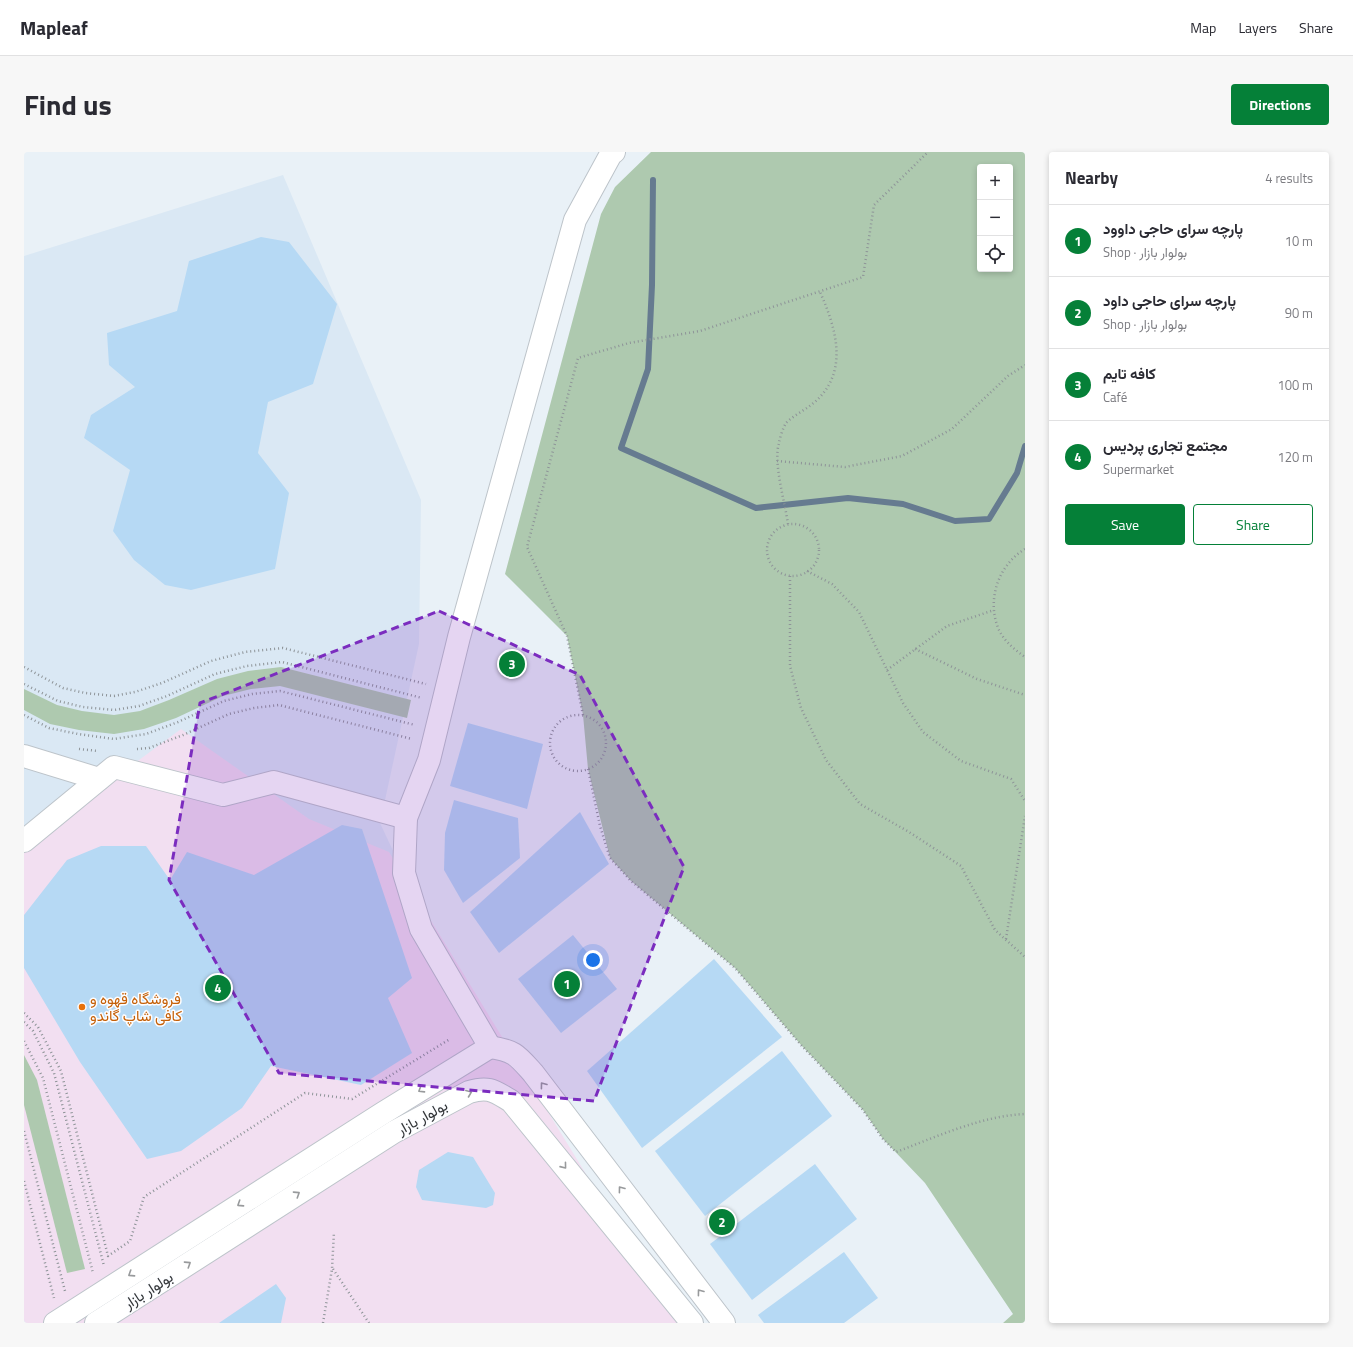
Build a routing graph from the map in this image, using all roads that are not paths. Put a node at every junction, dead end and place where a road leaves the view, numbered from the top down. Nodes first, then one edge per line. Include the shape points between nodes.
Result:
1 (614, 152) edge
2 (24, 756) edge
3 (99, 779) junction
4 (406, 818) junction
5 (24, 841) edge
6 (490, 1047) junction
7 (55, 1323) edge
8 (96, 1323) edge
9 (692, 1323) edge
10 (724, 1323) edge

1 - 4 street via 575,220 459,637 429,760
2 - 3 street
3 - 4 street via 114,767 223,794 274,782
3 - 5 street
4 - 6 street via 404,873 421,929
6 -> 7 street, بولوار بازار
10 -> 6 street via 534,1073 519,1057 508,1050
8 -> 9 street, بولوار بازار via 394,1132 479,1089 493,1090 511,1101

